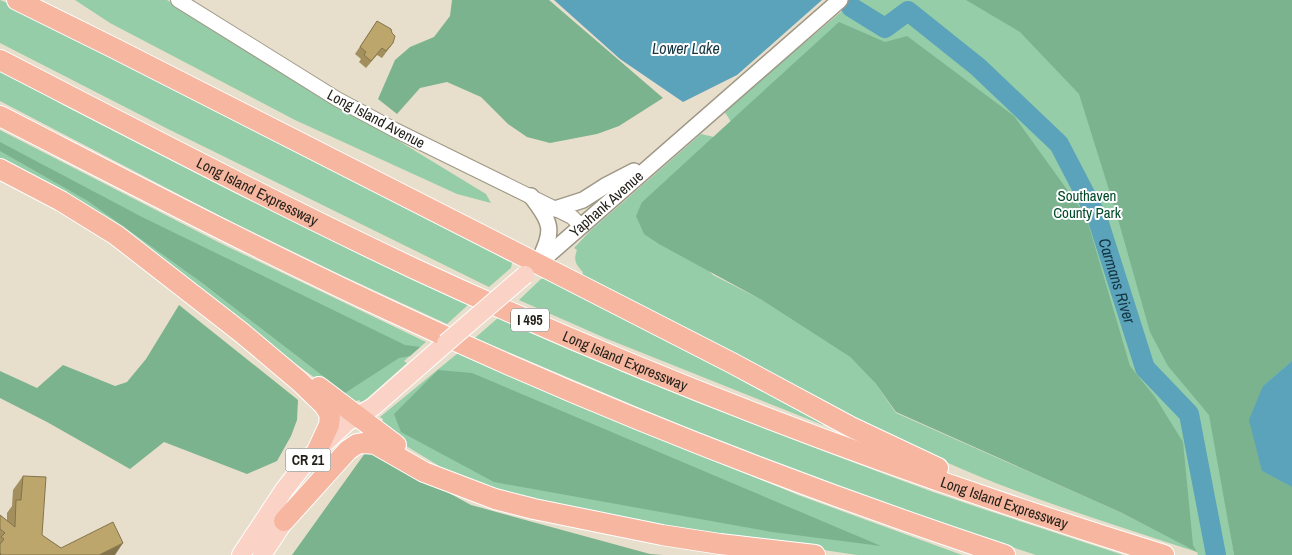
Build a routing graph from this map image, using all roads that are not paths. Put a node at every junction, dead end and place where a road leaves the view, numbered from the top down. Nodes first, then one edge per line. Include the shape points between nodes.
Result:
1 (17, 0) edge
2 (178, 0) edge
3 (840, 0) edge
4 (0, 60) edge
5 (0, 116) edge
6 (656, 160) junction
7 (0, 169) edge
8 (531, 196) junction
9 (555, 208) junction
10 (581, 226) junction
11 (531, 269) junction
12 (242, 333) junction
13 (365, 415) junction
14 (317, 450) junction
15 (470, 490) junction
16 (284, 521) junction
17 (1082, 530) junction
18 (241, 555) edge
19 (262, 555) edge
20 (815, 555) edge
21 (1005, 555) edge
22 (1164, 555) edge

1 - 11 highway
2 - 8 street, Long Island Avenue via 337,99
3 - 6 main road, Yaphank Avenue / CR 21
4 - 17 highway, Long Island Expressway / I 495 via 282,205 538,324 815,436
5 - 21 highway via 278,258 518,369 798,482
6 - 9 main road via 578,202
6 - 10 main road, Yaphank Avenue / CR 21
7 - 12 highway via 61,201 116,236
8 - 9 street, Long Island Avenue
8 - 11 main road via 549,225 546,247
9 - 10 street, Long Island Avenue
10 - 11 main road, Yaphank Avenue / CR 21
11 - 13 main road, Yaphank Avenue / CR 21, bridge
11 - 17 highway via 918,459
12 - 13 highway
12 - 14 highway via 328,410 329,425
13 - 14 main road, Yaphank Avenue / CR 21 via 347,422
13 - 15 highway via 413,457
13 - 16 main road, Yaphank Avenue / CR 21 via 359,432 323,467
14 - 18 main road, Yaphank Avenue / CR 21 via 296,474
15 - 16 highway via 424,472 375,444 363,443 352,446
15 - 20 highway via 534,509 662,535
16 - 19 main road, Yaphank Avenue / CR 21
17 - 22 highway, Long Island Expressway / I 495

